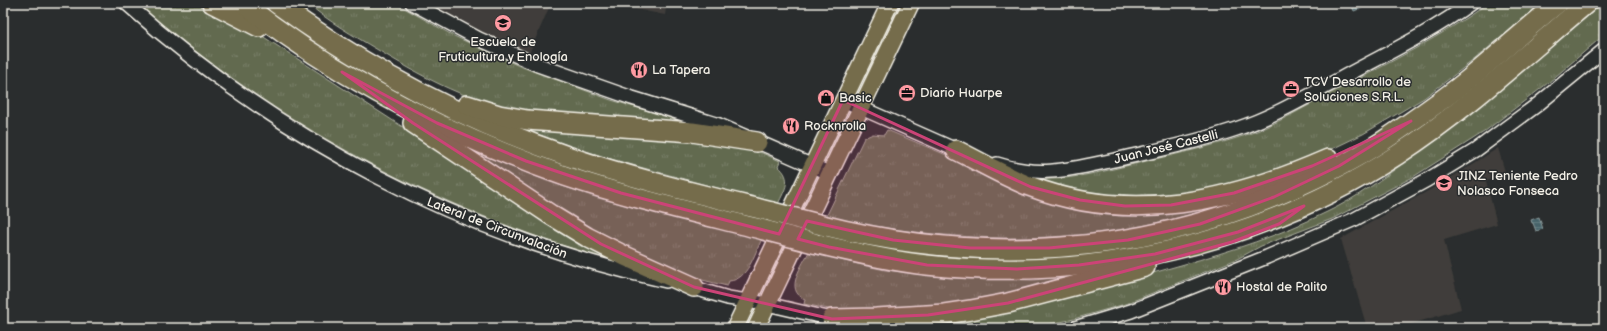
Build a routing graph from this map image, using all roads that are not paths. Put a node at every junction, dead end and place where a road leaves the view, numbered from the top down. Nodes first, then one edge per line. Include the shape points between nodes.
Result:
1 (126, 3) edge
2 (212, 3) edge
3 (243, 3) edge
4 (276, 3) edge
5 (293, 3) edge
6 (412, 3) edge
7 (890, 3) edge
8 (911, 3) edge
9 (1471, 3) edge
10 (1558, 3) edge
11 (1587, 3) edge
12 (344, 50) junction
13 (1604, 50) edge
14 (338, 69) junction
15 (398, 81) junction
16 (843, 100) junction
17 (861, 108) junction
18 (1411, 121) junction
19 (757, 142) junction
20 (956, 150) junction
21 (812, 165) junction
22 (829, 173) junction
23 (1304, 206) junction
24 (694, 287) junction
25 (748, 301) junction
26 (767, 304) junction
27 (832, 318) junction
28 (735, 328) edge
29 (756, 328) edge
30 (872, 328) edge
31 (1075, 328) edge

1 - 24 street, Lateral de Circunvalación via 208,72 313,141 386,181 522,240 595,263
2 - 14 highway
3 - 14 highway
4 - 12 highway
5 - 12 highway
6 - 19 street via 478,39 544,67 632,98 712,122
7 - 16 main road
8 - 17 main road
9 - 20 street, Juan José Castelli via 1396,49 1281,111 1215,136 1068,170 1044,173 1006,167
10 - 18 highway via 1465,82
11 - 23 highway via 1502,76 1436,128 1367,173
12 - 15 highway
13 - 31 street via 1491,139 1442,171 1384,203 1342,225 1267,257 1131,311
14 - 23 highway, bridge via 437,123 526,161 615,192 814,243 927,265 986,269 1056,267 1128,259 1238,232
14 - 24 highway via 413,123 572,228
15 - 18 highway, bridge via 486,124 568,156 655,183 893,240 980,249 1090,245 1128,240 1200,224 1274,197 1318,177 1360,155
15 - 19 highway via 512,117 542,122 692,132
16 - 17 street, Juan José Castelli
16 - 21 main road
17 - 20 street, Juan José Castelli
17 - 22 main road
18 - 20 highway via 1312,166 1234,193 1209,199 1151,206 1101,204 1051,194 1016,180
19 - 21 street
21 - 22 street
21 - 25 main road
22 - 26 main road
23 - 27 highway via 1279,224 1232,242 1008,303 928,315
24 - 25 street, Lateral de Circunvalación via 728,298
25 - 26 street, Lateral de Circunvalación
25 - 28 main road
26 - 27 street, Lateral de Circunvalación
26 - 29 main road
27 - 30 street, Lateral de Circunvalación

